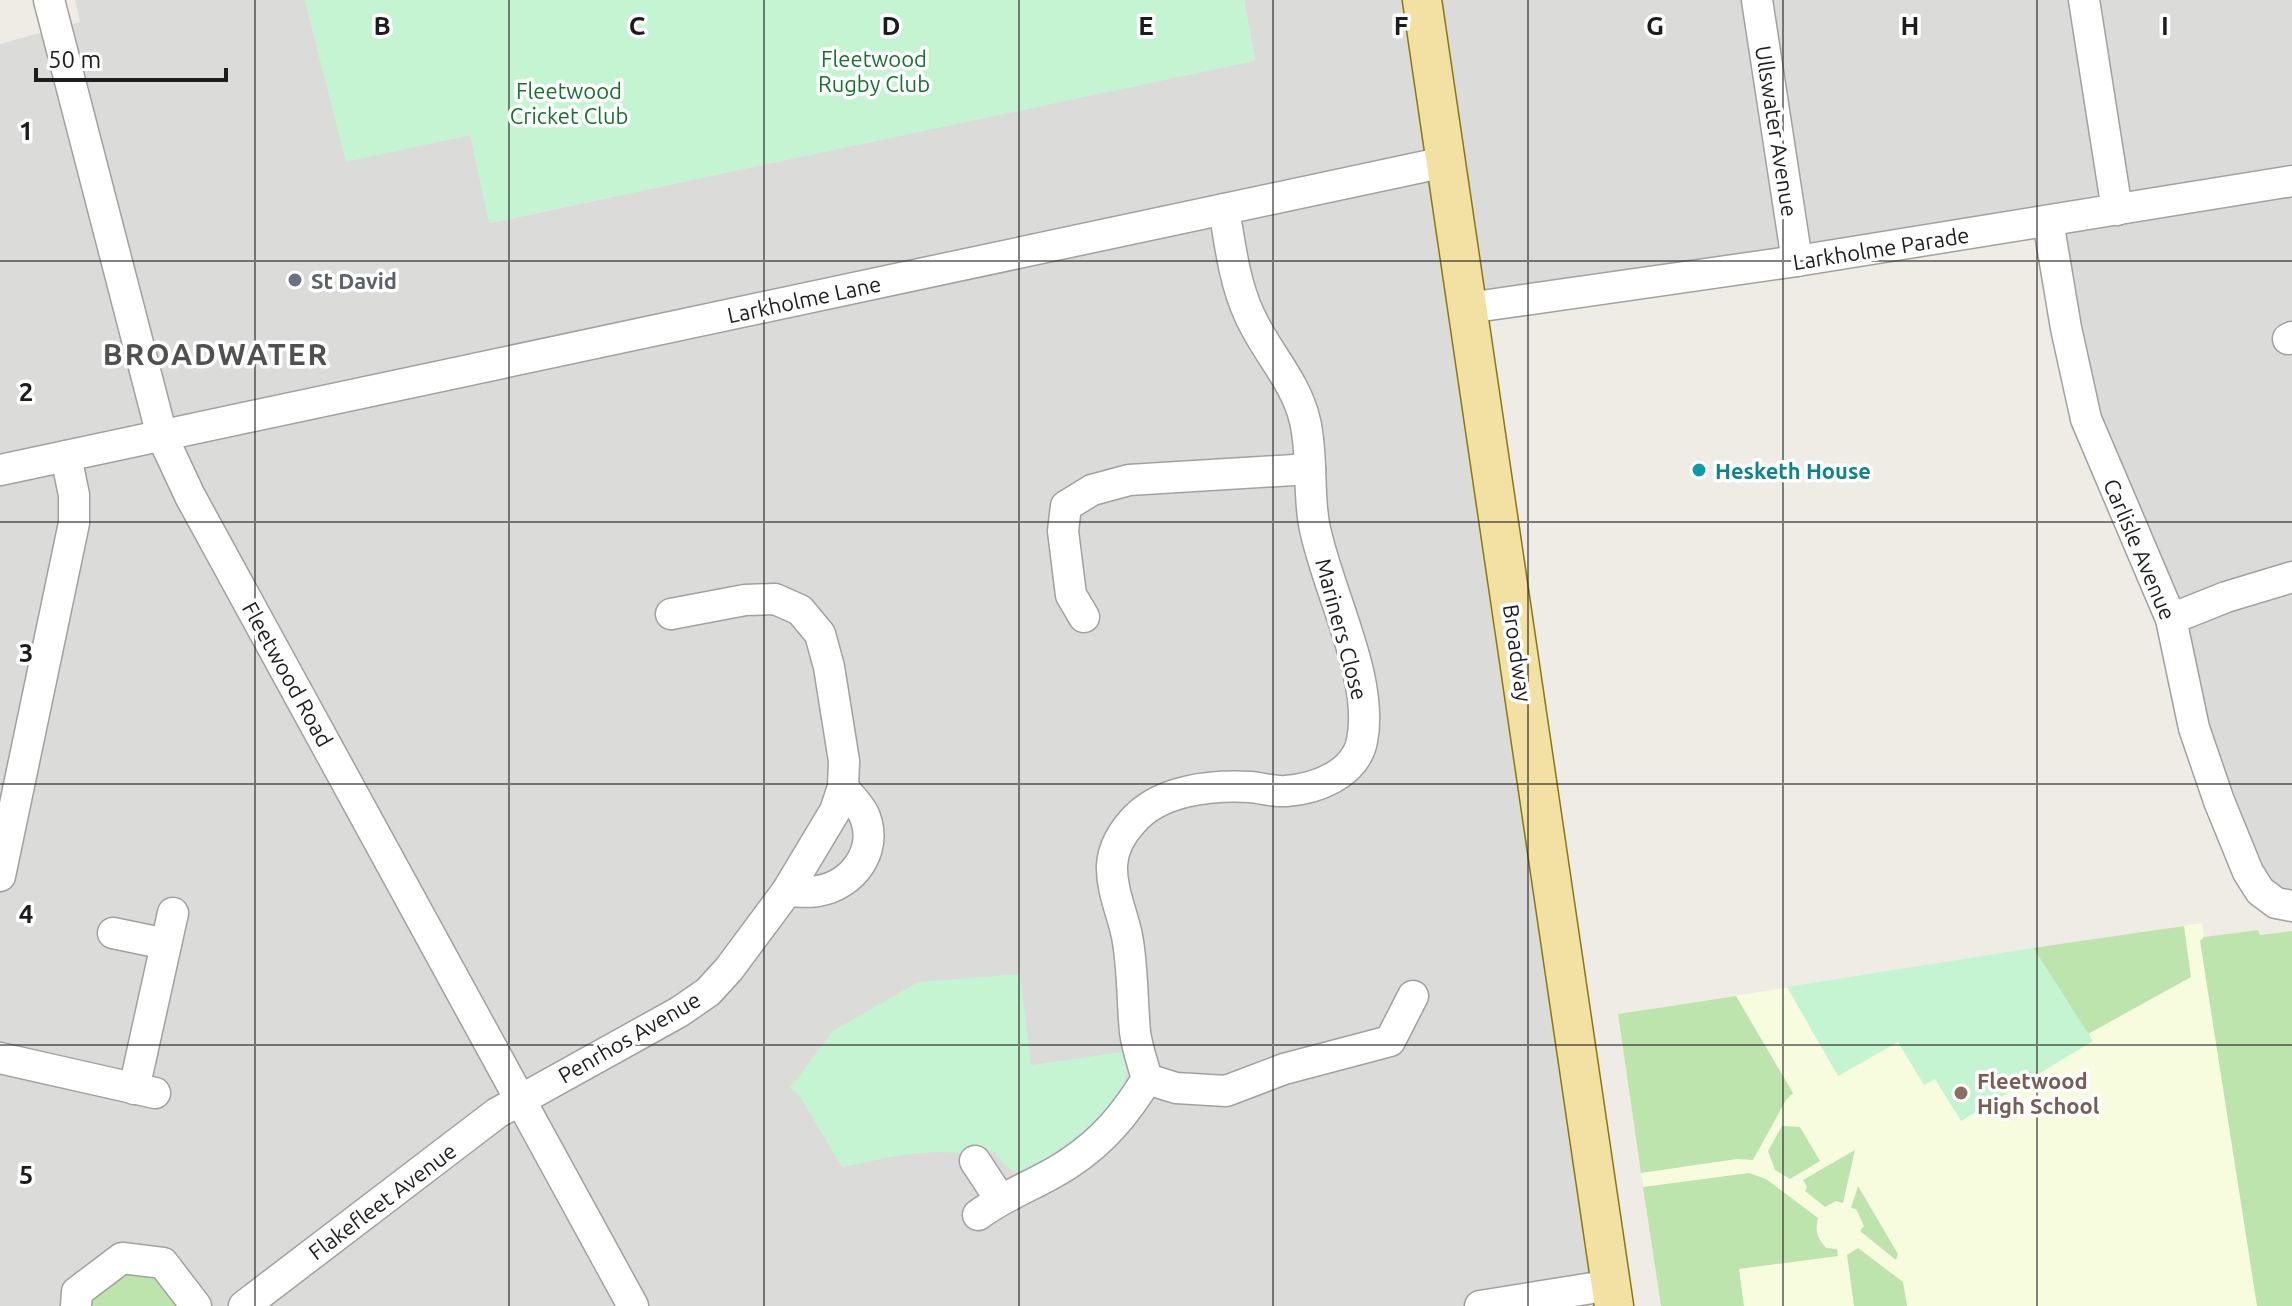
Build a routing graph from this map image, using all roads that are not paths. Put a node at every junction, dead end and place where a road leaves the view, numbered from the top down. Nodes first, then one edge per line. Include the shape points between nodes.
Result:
1 (49, 0) edge
2 (1422, 0) edge
3 (1757, 0) edge
4 (2084, 0) edge
5 (1445, 162) junction
6 (2292, 181) edge
7 (1224, 209) junction
8 (2117, 210) junction
9 (2048, 221) junction
10 (1797, 261) junction
11 (1468, 308) junction
12 (162, 436) junction
13 (66, 456) junction
14 (1310, 469) junction
15 (0, 470) edge
16 (2292, 577) edge
17 (671, 614) dead end
18 (1084, 617) dead end
19 (2171, 619) junction
20 (12, 763) edge
21 (843, 787) junction
22 (0, 876) edge
23 (787, 891) junction
24 (2292, 906) edge
25 (173, 913) dead end
26 (113, 933) dead end
27 (166, 944) junction
28 (1413, 996) dead end
29 (0, 1058) edge
30 (1147, 1079) junction
31 (521, 1099) junction
32 (975, 1161) dead end
33 (281, 1295) edge
34 (1613, 1296) edge
35 (76, 1306) edge
36 (196, 1306) edge
37 (244, 1306) edge
38 (633, 1306) edge
39 (1480, 1306) edge

1 - 12 street, Fleetwood Road
2 - 5 main road, Broadway
3 - 10 street, Ullswater Avenue
4 - 8 street
5 - 7 street, Larkholme Lane
5 - 11 main road, Broadway
6 - 8 street, Larkholme Parade
7 - 12 street, Larkholme Lane
7 - 14 street, Mariners Close via 1236,277 1250,316 1291,385 1305,421
8 - 9 street, Larkholme Parade
9 - 10 street, Larkholme Parade
9 - 19 street, Carlisle Avenue via 2086,419
10 - 11 street, Larkholme Parade
11 - 34 main road, Broadway
12 - 13 street, Larkholme Lane
12 - 31 street, Fleetwood Road
13 - 15 street, Larkholme Lane
13 - 20 street via 74,523
14 - 18 street via 1129,480 1092,490 1066,506 1063,531 1071,595
14 - 30 street, Mariners Close via 1322,559 1356,664 1364,712 1362,744 1348,766 1320,786 1283,791 1212,788 1169,796 1141,812 1122,833 1112,863 1114,886 1127,933 1136,1033
16 - 19 street
17 - 21 street, Penrhos Avenue via 775,599 800,610 820,634 829,667 844,761
19 - 24 street, Carlisle Avenue via 2194,728 2248,872 2260,891 2276,903
20 - 22 street
21 - 23 street, Penrhos Avenue via 835,811
21 - 23 street via 864,814 870,844 864,859 845,880 819,891
23 - 31 street, Penrhos Avenue via 708,992
25 - 27 street
26 - 27 street
27 - 29 street via 144,1091
28 - 30 street via 1401,1051 1284,1069 1226,1091 1176,1088
30 - 32 street via 1103,1138 1070,1163 989,1207
31 - 33 street, Flakefleet Avenue via 497,1113
31 - 38 street, Fleetwood Road
33 - 37 street, Flakefleet Avenue
34 - 39 street
35 - 36 street via 77,1292 122,1258 163,1263

